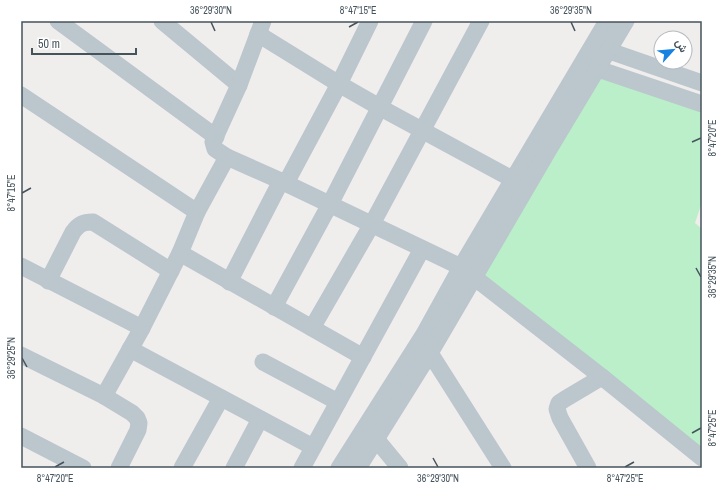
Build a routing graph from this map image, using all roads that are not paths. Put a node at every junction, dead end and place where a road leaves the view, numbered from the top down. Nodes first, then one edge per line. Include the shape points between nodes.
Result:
1 (58, 21) edge
2 (162, 21) edge
3 (370, 21) edge
4 (424, 21) edge
5 (481, 21) edge
6 (607, 21) edge
7 (626, 21) edge
8 (261, 27) edge
9 (601, 48) junction
10 (590, 66) junction
11 (702, 83) edge
12 (339, 84) junction
13 (238, 85) junction
14 (21, 95) edge
15 (702, 104) edge
16 (381, 108) junction
17 (422, 131) junction
18 (216, 136) junction
19 (227, 157) junction
20 (514, 180) junction
21 (284, 182) junction
22 (330, 204) junction
23 (197, 212) junction
24 (372, 224) junction
25 (422, 249) junction
26 (180, 253) junction
27 (21, 266) edge
28 (171, 271) junction
29 (467, 272) junction
30 (48, 281) junction
31 (229, 282) junction
32 (274, 307) junction
33 (142, 328) junction
34 (312, 328) junction
35 (130, 350) junction
36 (430, 353) junction
37 (21, 355) edge
38 (363, 357) junction
39 (263, 362) dead end
40 (602, 377) junction
41 (104, 396) junction
42 (221, 398) junction
43 (338, 402) junction
44 (260, 418) junction
45 (369, 434) junction
46 (21, 436) edge
47 (314, 446) junction
48 (702, 458) edge
49 (83, 468) edge
50 (120, 468) edge
51 (182, 468) edge
52 (234, 468) edge
53 (302, 468) edge
54 (339, 468) edge
55 (358, 468) edge
56 (400, 468) edge
57 (503, 468) edge
58 (588, 468) edge

1 - 18 street
2 - 13 street
3 - 12 street
4 - 16 street
5 - 17 street
6 - 9 street
7 - 9 street
8 - 12 street
8 - 13 street
9 - 10 street
9 - 11 street
10 - 15 street
10 - 20 street
10 - 29 street
12 - 16 street
12 - 21 street
13 - 18 street
14 - 23 street
16 - 17 street
16 - 22 street
17 - 20 street
17 - 24 street
18 - 19 street via 213,142 215,149
19 - 21 street
19 - 23 street
20 - 29 street
21 - 22 street
21 - 31 street
22 - 24 street
22 - 32 street
23 - 26 street
24 - 25 street
24 - 34 street
25 - 29 street
25 - 38 street
26 - 28 street
26 - 31 street
27 - 30 street
28 - 30 street via 93,222 85,222 78,225 73,232
28 - 33 street
29 - 36 street
29 - 40 street
29 - 45 street via 424,334
30 - 33 street
31 - 32 street
32 - 34 street
33 - 35 street
34 - 38 street
35 - 41 street
35 - 42 street
36 - 45 street
36 - 57 street
37 - 41 street
38 - 43 street
39 - 43 street
40 - 48 street
40 - 58 street via 559,403 557,409
41 - 50 street via 132,413 139,423
42 - 44 street
42 - 51 street
43 - 47 street
44 - 47 street
44 - 52 street
45 - 54 street
45 - 55 street
45 - 56 street
46 - 49 street
47 - 53 street

